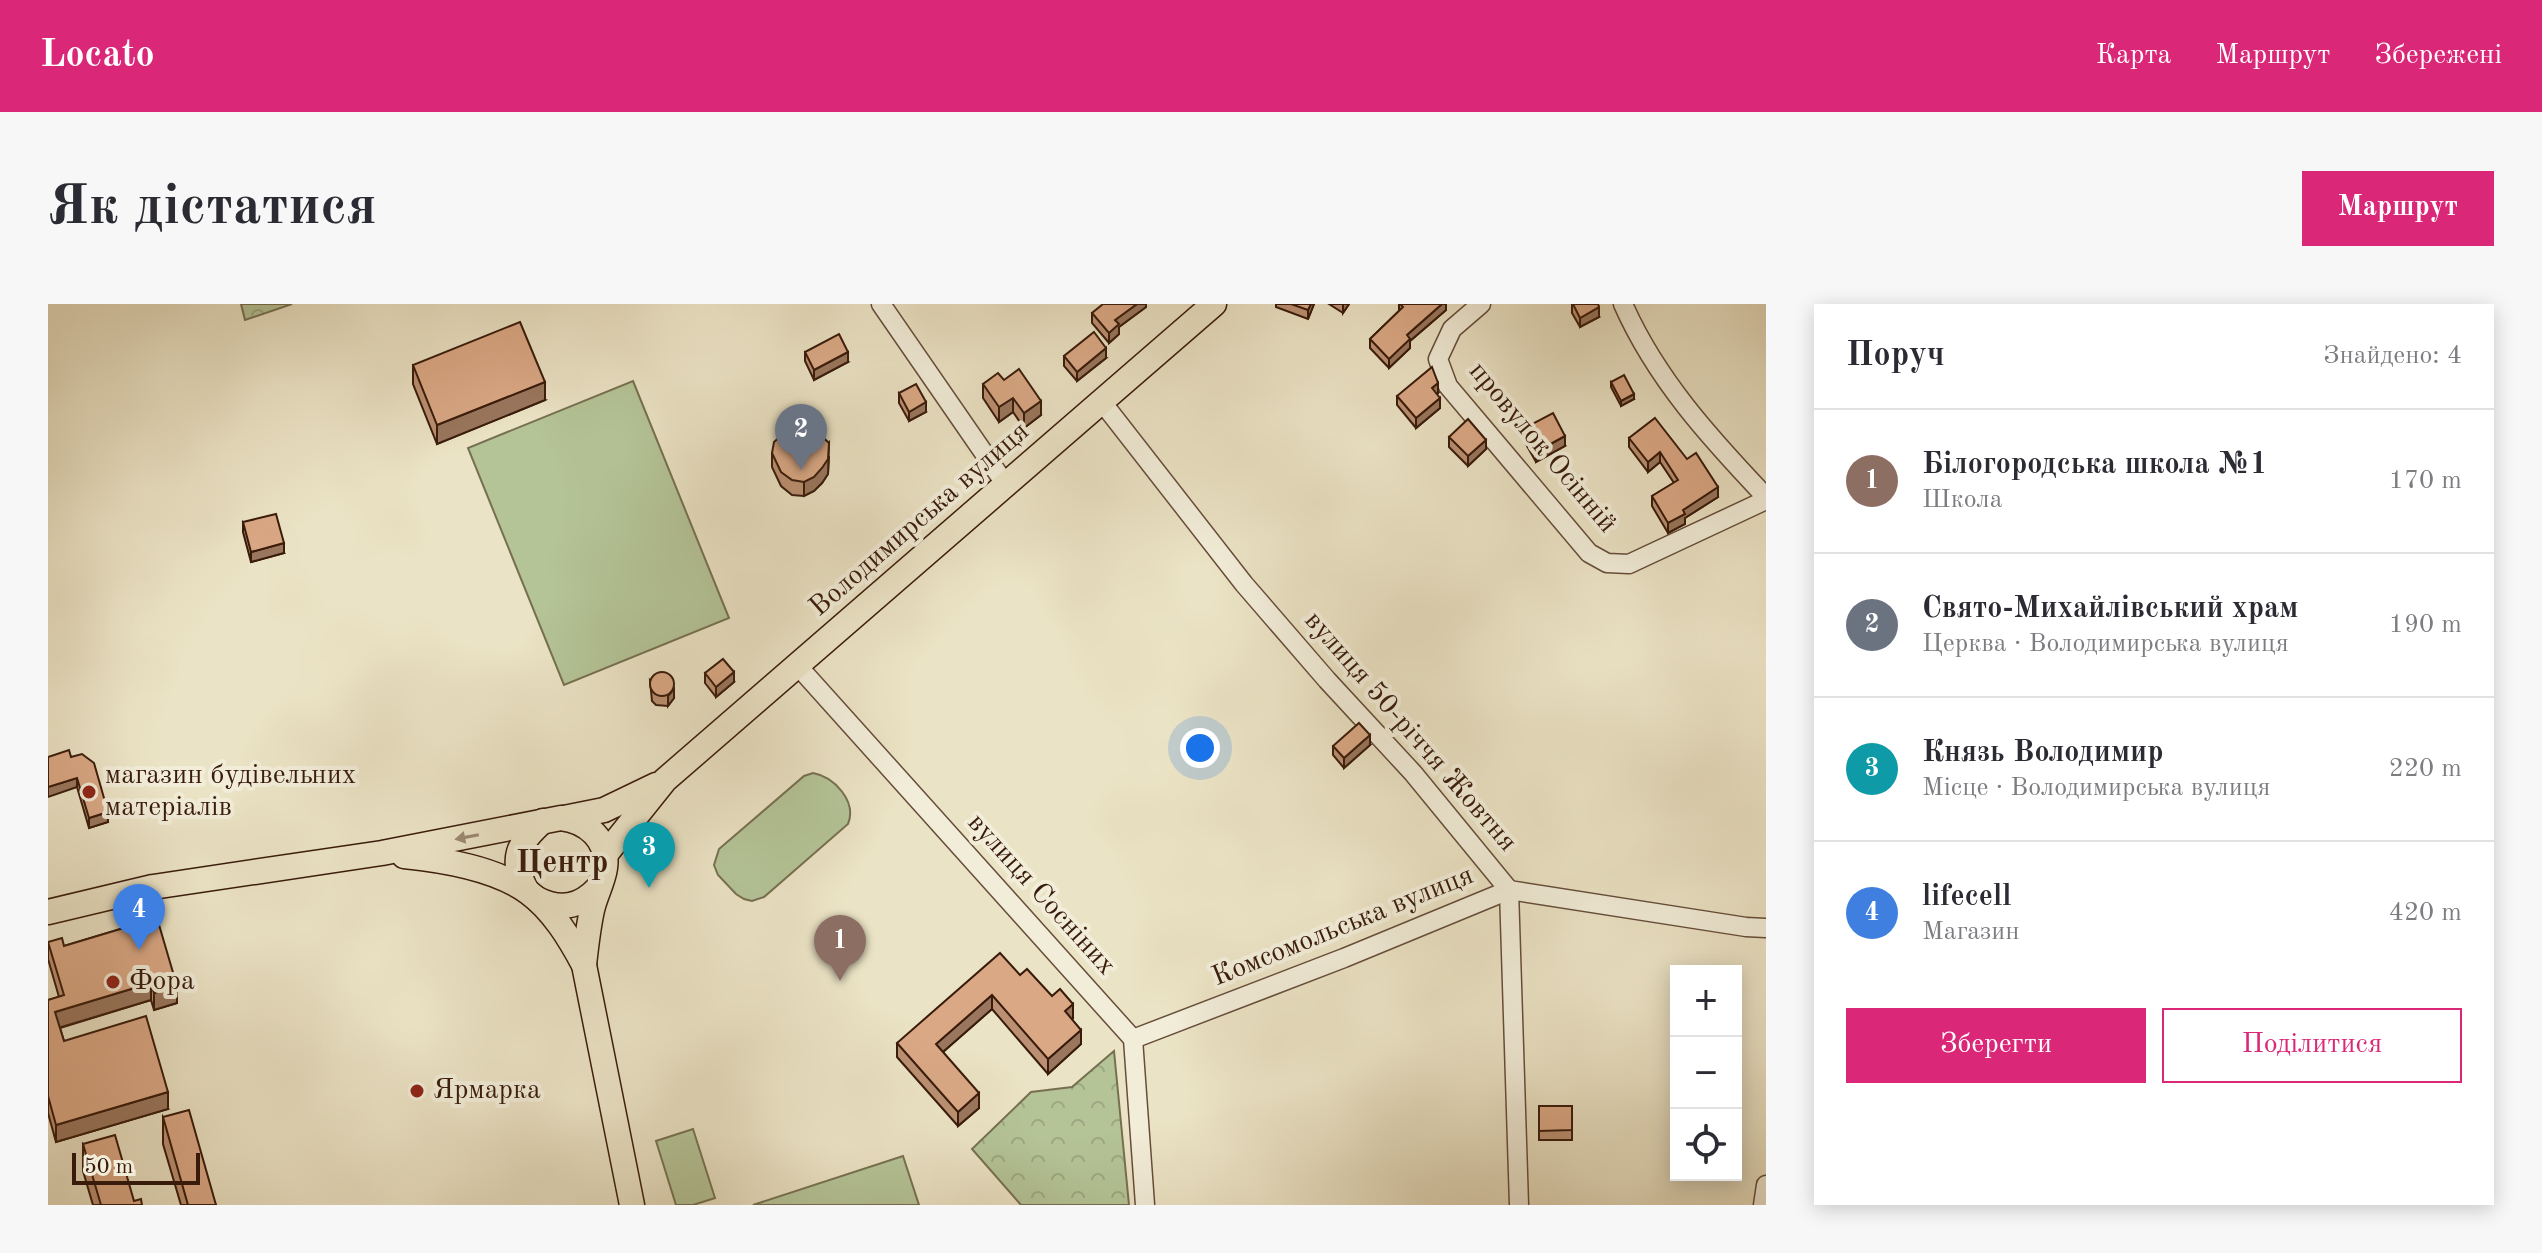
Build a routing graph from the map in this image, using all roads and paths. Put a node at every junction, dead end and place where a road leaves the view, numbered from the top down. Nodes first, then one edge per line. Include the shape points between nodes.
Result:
1 (881, 304) edge
2 (1214, 304) edge
3 (1481, 304) edge
4 (1623, 304) edge
5 (1102, 402) junction
6 (1006, 485) junction
7 (1766, 499) edge
8 (797, 665) junction
9 (665, 780) junction
10 (552, 820) junction
11 (382, 853) junction
12 (605, 855) junction
13 (598, 888) junction
14 (1509, 890) junction
15 (532, 895) junction
16 (48, 912) edge
17 (1766, 928) edge
18 (584, 965) junction
19 (1133, 1039) junction
20 (1766, 1185) edge
21 (632, 1205) edge
22 (1145, 1205) edge
23 (1519, 1205) edge
24 (1763, 1205) edge

1 - 6 street
2 - 5 main road, Володимирська вулиця
3 - 7 street, провулок Осінній via 1452,329 1438,359 1448,386 1589,553 1607,563 1629,564
4 - 7 street via 1673,390
5 - 6 main road, Володимирська вулиця
5 - 14 street, вулиця 50-річчя Жовтня via 1244,584 1413,773
6 - 8 main road, Володимирська вулиця
8 - 9 main road, Володимирська вулиця
8 - 19 street, вулиця Сосніних
9 - 10 main road, Володимирська вулиця via 604,810
9 - 12 main road, Володимирська вулиця
10 -> 11 main road, Володимирська вулиця
10 - 12 main road via 574,820 595,833
10 - 15 main road via 524,840 519,851 520,878
11 - 15 main road via 473,869
11 - 16 main road via 153,887
12 - 13 main road
13 - 15 main road via 575,905 562,907
13 - 18 main road
14 - 17 street, Комсомольська вулиця
14 - 19 street, Комсомольська вулиця
14 - 23 street, вулиця 50-річчя Жовтня
15 - 18 main road
18 - 21 main road
19 - 22 street
20 - 24 street

